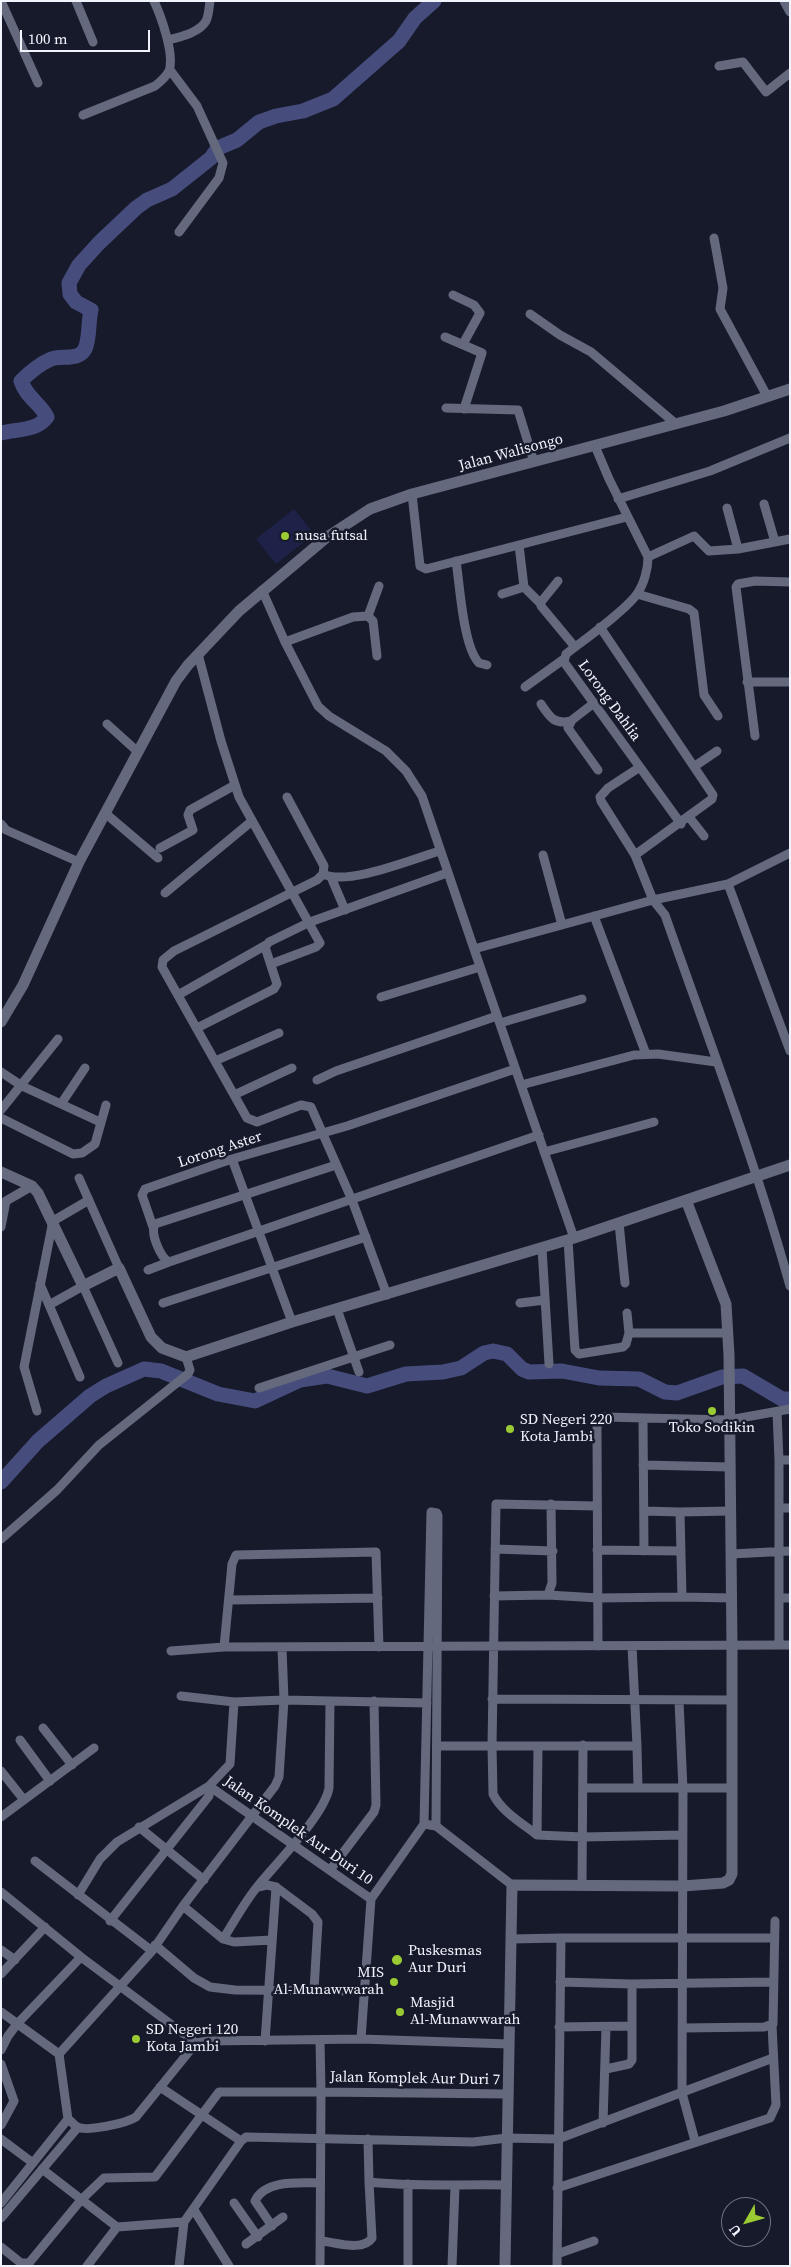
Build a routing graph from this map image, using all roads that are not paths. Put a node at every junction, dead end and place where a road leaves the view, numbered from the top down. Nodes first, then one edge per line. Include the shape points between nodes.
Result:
1 (1, 1) edge
2 (76, 1) edge
3 (154, 1) edge
4 (210, 1) edge
5 (784, 1) edge
6 (790, 12) edge
7 (168, 40) junction
8 (93, 42) dead end
9 (719, 66) dead end
10 (170, 70) junction
11 (790, 73) edge
12 (38, 83) dead end
13 (84, 114) dead end
14 (179, 232) dead end
15 (714, 238) dead end
16 (453, 295) dead end
17 (530, 314) dead end
18 (445, 337) dead end
19 (462, 344) junction
20 (788, 393) edge
21 (767, 396) junction
22 (446, 408) dead end
23 (464, 409) junction
24 (676, 424) junction
25 (790, 438) edge
26 (595, 446) junction
27 (534, 462) junction
28 (412, 494) junction
29 (618, 499) junction
30 (764, 504) dead end
31 (727, 508) dead end
32 (627, 517) junction
33 (790, 540) edge
34 (775, 542) junction
35 (519, 545) junction
36 (738, 549) junction
37 (648, 557) junction
38 (456, 561) junction
39 (558, 582) dead end
40 (790, 582) edge
41 (379, 586) dead end
42 (524, 587) junction
43 (262, 590) junction
44 (502, 594) dead end
45 (637, 594) junction
46 (541, 604) junction
47 (368, 616) junction
48 (600, 627) junction
49 (285, 642) junction
50 (575, 647) junction
51 (198, 654) junction
52 (377, 656) dead end
53 (564, 659) junction
54 (486, 665) dead end
55 (747, 682) junction
56 (790, 682) edge
57 (525, 687) dead end
58 (594, 703) junction
59 (540, 704) dead end
60 (718, 716) dead end
61 (570, 721) junction
62 (107, 724) dead end
63 (755, 736) dead end
64 (716, 751) dead end
65 (138, 752) junction
66 (695, 766) junction
67 (640, 767) junction
68 (598, 770) dead end
69 (234, 785) junction
70 (287, 797) dead end
71 (105, 813) junction
72 (689, 817) junction
73 (252, 821) junction
74 (1, 824) edge
75 (680, 824) junction
76 (704, 836) dead end
77 (440, 851) junction
78 (542, 855) dead end
79 (635, 855) junction
80 (789, 855) edge
81 (79, 862) junction
82 (448, 873) junction
83 (326, 876) junction
84 (728, 884) junction
85 (165, 892) dead end
86 (292, 892) junction
87 (653, 900) junction
88 (345, 910) junction
89 (594, 916) junction
90 (310, 922) junction
91 (562, 925) junction
92 (266, 945) junction
93 (474, 950) junction
94 (271, 964) junction
95 (480, 967) junction
96 (178, 995) junction
97 (380, 997) dead end
98 (582, 999) dead end
99 (5, 1009) edge
100 (498, 1020) junction
101 (1, 1022) edge
102 (197, 1028) junction
103 (279, 1034) dead end
104 (58, 1039) dead end
105 (790, 1050) edge
106 (646, 1054) junction
107 (215, 1061) junction
108 (716, 1062) junction
109 (85, 1068) dead end
110 (292, 1068) dead end
111 (516, 1069) junction
112 (1, 1072) edge
113 (317, 1080) dead end
114 (521, 1085) junction
115 (22, 1086) junction
116 (234, 1095) junction
117 (61, 1104) junction
118 (106, 1105) dead end
119 (1, 1110) edge
120 (1, 1118) edge
121 (100, 1122) junction
122 (654, 1122) dead end
123 (322, 1133) junction
124 (539, 1135) junction
125 (544, 1152) junction
126 (232, 1159) junction
127 (336, 1165) junction
128 (790, 1165) edge
129 (1, 1172) edge
130 (757, 1176) junction
131 (79, 1178) dead end
132 (32, 1186) junction
133 (244, 1195) junction
134 (89, 1200) junction
135 (352, 1200) junction
136 (686, 1200) junction
137 (53, 1221) junction
138 (619, 1223) junction
139 (1, 1227) edge
140 (153, 1227) junction
141 (258, 1232) junction
142 (366, 1237) junction
143 (571, 1239) junction
144 (542, 1248) junction
145 (169, 1262) junction
146 (272, 1267) junction
147 (119, 1268) junction
148 (148, 1270) dead end
149 (625, 1283) dead end
150 (40, 1284) junction
151 (83, 1286) junction
152 (790, 1286) edge
153 (387, 1295) junction
154 (545, 1300) junction
155 (163, 1303) dead end
156 (520, 1303) dead end
157 (49, 1304) junction
158 (336, 1309) junction
159 (627, 1313) dead end
160 (292, 1322) junction
161 (629, 1333) junction
162 (727, 1333) junction
163 (390, 1344) dead end
164 (353, 1356) junction
165 (186, 1357) junction
166 (118, 1363) dead end
167 (549, 1364) dead end
168 (359, 1372) dead end
169 (80, 1377) dead end
170 (260, 1388) dead end
171 (790, 1409) edge
172 (37, 1411) dead end
173 (777, 1412) junction
174 (643, 1418) junction
175 (729, 1420) junction
176 (779, 1460) junction
177 (790, 1460) edge
178 (643, 1465) junction
179 (730, 1466) junction
180 (551, 1504) junction
181 (597, 1506) junction
182 (779, 1508) junction
183 (790, 1508) edge
184 (644, 1511) junction
185 (730, 1511) junction
186 (680, 1512) junction
187 (1, 1539) edge
188 (495, 1549) junction
189 (598, 1550) junction
190 (552, 1551) junction
191 (644, 1551) junction
192 (680, 1551) junction
193 (779, 1551) junction
194 (790, 1551) edge
195 (731, 1554) junction
196 (548, 1595) junction
197 (494, 1596) junction
198 (682, 1596) junction
199 (378, 1598) junction
200 (598, 1598) junction
201 (732, 1598) junction
202 (779, 1598) junction
203 (790, 1598) edge
204 (228, 1600) junction
205 (780, 1645) junction
206 (790, 1645) edge
207 (598, 1646) junction
208 (632, 1646) junction
209 (732, 1646) junction
210 (224, 1647) junction
211 (379, 1647) junction
212 (432, 1647) junction
213 (493, 1647) junction
214 (282, 1648) junction
215 (171, 1651) dead end
216 (438, 1686) junction
217 (427, 1687) junction
218 (181, 1696) dead end
219 (492, 1699) junction
220 (634, 1699) junction
221 (284, 1700) junction
222 (330, 1700) junction
223 (732, 1700) junction
224 (679, 1701) junction
225 (234, 1702) junction
226 (374, 1702) junction
227 (427, 1702) junction
228 (43, 1728) dead end
229 (20, 1740) dead end
230 (583, 1745) junction
231 (438, 1746) junction
232 (492, 1746) junction
233 (538, 1746) junction
234 (637, 1746) junction
235 (94, 1748) dead end
236 (72, 1765) junction
237 (1, 1771) edge
238 (50, 1781) junction
239 (209, 1786) junction
240 (583, 1788) junction
241 (638, 1788) junction
242 (731, 1788) junction
243 (682, 1789) junction
244 (24, 1800) junction
245 (252, 1816) junction
246 (1, 1817) edge
247 (424, 1824) junction
248 (436, 1826) junction
249 (139, 1827) junction
250 (537, 1835) junction
251 (682, 1835) junction
252 (583, 1837) junction
253 (293, 1845) junction
254 (167, 1850) junction
255 (34, 1860) dead end
256 (330, 1870) junction
257 (204, 1880) junction
258 (512, 1885) junction
259 (582, 1885) junction
260 (683, 1886) junction
261 (276, 1887) junction
262 (256, 1888) junction
263 (1, 1892) edge
264 (78, 1895) junction
265 (371, 1899) junction
266 (183, 1906) junction
267 (110, 1920) junction
268 (775, 1921) dead end
269 (45, 1927) junction
270 (682, 1937) junction
271 (561, 1938) junction
272 (773, 1938) junction
273 (223, 1939) junction
274 (511, 1939) junction
275 (272, 1940) junction
276 (153, 1948) junction
277 (1, 1950) edge
278 (81, 1957) junction
279 (15, 1960) junction
280 (1, 1974) edge
281 (560, 1982) junction
282 (772, 1982) junction
283 (682, 1983) junction
284 (632, 1984) junction
285 (121, 1986) junction
286 (268, 1990) junction
287 (314, 1990) junction
288 (364, 1991) junction
289 (1, 2012) edge
290 (17, 2024) junction
291 (772, 2025) junction
292 (632, 2026) junction
293 (559, 2027) junction
294 (606, 2027) junction
295 (682, 2028) junction
296 (361, 2039) junction
297 (265, 2040) junction
298 (320, 2040) junction
299 (196, 2043) junction
300 (509, 2044) junction
301 (1, 2050) edge
302 (59, 2054) junction
303 (773, 2058) junction
304 (1, 2064) edge
305 (606, 2069) junction
306 (160, 2088) junction
307 (321, 2092) junction
308 (508, 2094) junction
309 (682, 2094) junction
310 (202, 2115) junction
311 (68, 2119) junction
312 (603, 2123) junction
313 (1, 2125) edge
314 (78, 2127) junction
315 (321, 2137) junction
316 (507, 2138) junction
317 (1, 2139) edge
318 (368, 2139) junction
319 (558, 2139) junction
320 (241, 2141) junction
321 (696, 2141) junction
322 (34, 2163) junction
323 (42, 2169) junction
324 (369, 2182) junction
325 (320, 2183) junction
326 (408, 2184) junction
327 (506, 2185) junction
328 (455, 2187) junction
329 (557, 2188) junction
330 (80, 2200) junction
331 (255, 2201) junction
332 (1, 2203) edge
333 (234, 2203) dead end
334 (194, 2210) junction
335 (240, 2212) junction
336 (283, 2217) dead end
337 (1, 2218) edge
338 (184, 2222) junction
339 (272, 2226) junction
340 (118, 2227) junction
341 (258, 2237) junction
342 (321, 2241) junction
343 (594, 2241) dead end
344 (246, 2244) dead end
345 (1, 2247) edge
346 (557, 2254) junction
347 (87, 2266) edge
348 (179, 2266) edge
349 (229, 2266) edge
350 (320, 2266) edge
351 (408, 2266) edge
352 (452, 2266) edge
353 (505, 2266) edge
354 (557, 2266) edge

1 - 12 street
2 - 8 street
3 - 7 street
4 - 7 street via 207,19 201,27
5 - 6 street
7 - 10 street
9 - 11 street via 743,62 766,92
10 - 13 street via 155,86
10 - 14 street via 198,106 223,162 221,174
15 - 21 street via 723,288 720,309
16 - 19 street via 474,305 480,313
17 - 24 street via 591,352
18 - 19 street
19 - 23 street via 482,353
20 - 21 street, Jalan Walisongo
21 - 24 street, Jalan Walisongo via 724,412
22 - 23 street
23 - 27 street via 518,410
24 - 26 street, Jalan Walisongo
25 - 29 street via 710,471
26 - 27 street, Jalan Walisongo
26 - 29 street
27 - 28 street, Jalan Walisongo
28 - 38 street via 421,568
28 - 43 street, Jalan Walisongo via 358,516
29 - 32 street
30 - 34 street
31 - 36 street
32 - 35 street
32 - 37 street
33 - 34 street
34 - 36 street
35 - 38 street
35 - 42 street
36 - 37 street via 709,551 694,536
37 - 45 street, Lorong Dahlia
38 - 54 street via 465,628 473,656
39 - 46 street
40 - 55 street via 755,581 736,586
41 - 47 street
42 - 44 street
42 - 46 street
43 - 49 street
43 - 51 street, Jalan Walisongo
45 - 48 street, Lorong Dahlia
45 - 60 street via 694,613 704,695
46 - 50 street via 552,622
47 - 49 street via 353,618
47 - 52 street via 373,621
48 - 50 street, Lorong Dahlia
48 - 66 street
49 - 77 street via 314,700 323,711 386,751 406,772 422,796
50 - 53 street, Lorong Dahlia
51 - 65 street, Jalan Walisongo via 176,681
51 - 69 street
53 - 57 street
53 - 58 street, Lorong Dahlia
55 - 56 street
55 - 63 street
58 - 61 street
58 - 67 street, Lorong Dahlia
59 - 61 street via 554,720 561,723
61 - 68 street via 568,728
62 - 65 street
64 - 66 street
65 - 71 street, Jalan Walisongo
66 - 72 street via 713,797
67 - 75 street, Lorong Dahlia
67 - 79 street via 600,797
69 - 71 street via 190,810 192,830 159,853
69 - 73 street
70 - 83 street via 324,866
71 - 81 street, Jalan Walisongo
72 - 75 street
72 - 76 street
73 - 85 street
73 - 86 street
74 - 81 street via 6,830
75 - 79 street
77 - 82 street
77 - 83 street via 352,877
78 - 91 street
79 - 87 street
80 - 84 street
81 - 99 street, Jalan Walisongo via 45,940
82 - 88 street
82 - 93 street
83 - 86 street
83 - 88 street
84 - 87 street
84 - 105 street
86 - 90 street
86 - 96 street via 205,934 163,960 162,967
87 - 89 street
87 - 108 street via 665,916
88 - 90 street
89 - 91 street
89 - 106 street
90 - 92 street
90 - 94 street via 319,945
91 - 93 street
92 - 94 street
92 - 96 street
93 - 95 street
94 - 102 street via 277,984 274,989
95 - 97 street
95 - 100 street
96 - 102 street
98 - 100 street
99 - 101 street, Jalan Walisongo
100 - 111 street
100 - 113 street via 336,1071
102 - 107 street
103 - 107 street
104 - 115 street
106 - 108 street
106 - 114 street
107 - 116 street
108 - 130 street
109 - 117 street
110 - 116 street
111 - 114 street
111 - 123 street, Lorong Aster
112 - 115 street
114 - 124 street
115 - 117 street
115 - 119 street
116 - 123 street via 247,1118 257,1122 301,1105 311,1107
117 - 121 street
118 - 121 street
120 - 121 street via 77,1155 95,1144
122 - 125 street
123 - 126 street, Lorong Aster
123 - 127 street
124 - 125 street
124 - 135 street
125 - 143 street
126 - 133 street
126 - 140 street, Lorong Aster via 145,1189 142,1195 144,1206
127 - 133 street
127 - 135 street
128 - 130 street
129 - 132 street
130 - 136 street
130 - 152 street
131 - 134 street
132 - 137 street
132 - 139 street via 6,1201
133 - 140 street
133 - 141 street
134 - 137 street
134 - 147 street
135 - 141 street
135 - 142 street
136 - 138 street
136 - 162 street via 725,1303
137 - 150 street
137 - 151 street
138 - 143 street
138 - 149 street
140 - 145 street
141 - 145 street
141 - 146 street
142 - 146 street
142 - 153 street
143 - 144 street
143 - 161 street via 575,1350 579,1354 620,1348 626,1344
144 - 153 street
144 - 154 street
145 - 148 street
146 - 155 street
146 - 160 street
147 - 151 street
147 - 165 street via 151,1338 162,1348
150 - 157 street
150 - 172 street via 24,1367
151 - 157 street
151 - 166 street
153 - 158 street
154 - 156 street
154 - 167 street
157 - 169 street
158 - 160 street
158 - 164 street
159 - 161 street
160 - 165 street
161 - 162 street
162 - 175 street
163 - 164 street
164 - 168 street
164 - 170 street
165 - 187 street via 190,1370 186,1375 99,1444 56,1490
171 - 173 street
173 - 175 street
173 - 176 street
174 - 175 street
174 - 178 street
174 - 181 street via 604,1417 597,1422
175 - 179 street
176 - 177 street
176 - 182 street
178 - 179 street
178 - 184 street
179 - 185 street
180 - 181 street
180 - 188 street via 496,1504
180 - 190 street
181 - 189 street
182 - 183 street
182 - 193 street
184 - 186 street
184 - 191 street
185 - 186 street
185 - 195 street
186 - 192 street
188 - 190 street
188 - 197 street
189 - 191 street
189 - 200 street
190 - 196 street via 552,1586
191 - 192 street
192 - 198 street
193 - 194 street
193 - 195 street
193 - 202 street
195 - 201 street
196 - 197 street
196 - 200 street
197 - 213 street
198 - 200 street
198 - 201 street
199 - 204 street
199 - 204 street via 376,1552 248,1553 234,1558
199 - 211 street
200 - 207 street
201 - 209 street
202 - 203 street
202 - 205 street
204 - 210 street
205 - 206 street
205 - 209 street
207 - 208 street
207 - 213 street
208 - 209 street
208 - 220 street
209 - 223 street
210 - 214 street
210 - 215 street
211 - 212 street
211 - 214 street
212 - 212 street via 431,1512 438,1516
212 - 213 street
212 - 216 street
212 - 217 street
213 - 219 street
214 - 221 street
216 - 217 street
216 - 231 street
217 - 227 street
218 - 225 street
219 - 220 street
219 - 232 street
220 - 224 street
220 - 234 street
221 - 222 street
221 - 225 street
221 - 245 street via 279,1777
222 - 226 street
222 - 253 street via 328,1794
223 - 224 street
223 - 242 street
224 - 243 street
225 - 239 street via 230,1764
226 - 227 street
226 - 256 street via 374,1812
227 - 247 street
228 - 236 street
229 - 238 street
230 - 233 street
230 - 234 street
230 - 240 street
231 - 232 street
231 - 248 street
232 - 233 street
232 - 250 street via 495,1799
233 - 250 street
234 - 241 street
235 - 236 street
236 - 238 street
237 - 244 street
238 - 244 street
239 - 245 street, Jalan Komplek Aur Duri 10
239 - 249 street
239 - 254 street via 209,1796
240 - 241 street
240 - 252 street
241 - 243 street
242 - 243 street
242 - 260 street via 732,1874 723,1884
243 - 251 street
244 - 246 street
245 - 253 street, Jalan Komplek Aur Duri 10
245 - 257 street
247 - 248 street
247 - 265 street
248 - 258 street
249 - 254 street
249 - 264 street via 107,1850
250 - 252 street
251 - 252 street
251 - 260 street
252 - 259 street
253 - 256 street, Jalan Komplek Aur Duri 10
253 - 262 street
254 - 257 street
254 - 267 street
255 - 264 street
256 - 265 street, Jalan Komplek Aur Duri 10
257 - 266 street
258 - 259 street
258 - 274 street
259 - 260 street
260 - 270 street
261 - 262 street
261 - 275 street
261 - 287 street via 318,1922
262 - 273 street
263 - 269 street
264 - 267 street
265 - 288 street
266 - 273 street
266 - 276 street
267 - 276 street
268 - 272 street
269 - 278 street
269 - 279 street
270 - 271 street
270 - 272 street
270 - 283 street
271 - 274 street
271 - 281 street
272 - 282 street
273 - 275 street via 234,1942
274 - 300 street
275 - 286 street
276 - 285 street
276 - 286 street via 210,1988
277 - 279 street
278 - 285 street
278 - 290 street
279 - 280 street
281 - 284 street
281 - 293 street
282 - 283 street
282 - 291 street
283 - 284 street
283 - 295 street
284 - 292 street
285 - 299 street
285 - 302 street
286 - 287 street
286 - 297 street
287 - 288 street
288 - 296 street
289 - 290 street
290 - 301 street
290 - 302 street
291 - 295 street
291 - 303 street
292 - 294 street
292 - 305 street via 631,2063
293 - 294 street
293 - 319 street
294 - 305 street
295 - 309 street
296 - 298 street
296 - 300 street
297 - 298 street
297 - 299 street
298 - 307 street
299 - 306 street
300 - 308 street
302 - 311 street
303 - 309 street
303 - 321 street via 776,2105 770,2118
304 - 313 street via 14,2102
305 - 312 street
306 - 310 street
306 - 314 street via 131,2120
307 - 308 street, Jalan Komplek Aur Duri 7
307 - 310 street, Jalan Komplek Aur Duri 7 via 221,2091
307 - 315 street
308 - 316 street
309 - 312 street
309 - 321 street
310 - 320 street
310 - 330 street via 155,2176 104,2178
311 - 314 street
311 - 322 street
312 - 319 street
314 - 323 street
315 - 318 street
315 - 320 street via 246,2137
315 - 325 street
316 - 318 street via 473,2142
316 - 319 street
316 - 327 street
317 - 322 street
318 - 324 street
319 - 329 street
320 - 334 street
321 - 329 street
322 - 332 street
323 - 330 street
323 - 337 street
324 - 326 street
324 - 342 street via 370,2242 363,2246
325 - 331 street via 270,2187
325 - 342 street
326 - 328 street
326 - 351 street
327 - 328 street
327 - 353 street
328 - 352 street
329 - 346 street
330 - 340 street
330 - 345 street via 29,2263 21,2263
331 - 335 street
331 - 339 street
333 - 335 street
334 - 338 street
334 - 349 street
335 - 341 street
336 - 339 street
338 - 340 street
338 - 348 street
339 - 341 street
340 - 347 street
341 - 344 street
342 - 350 street
343 - 346 street
346 - 354 street

